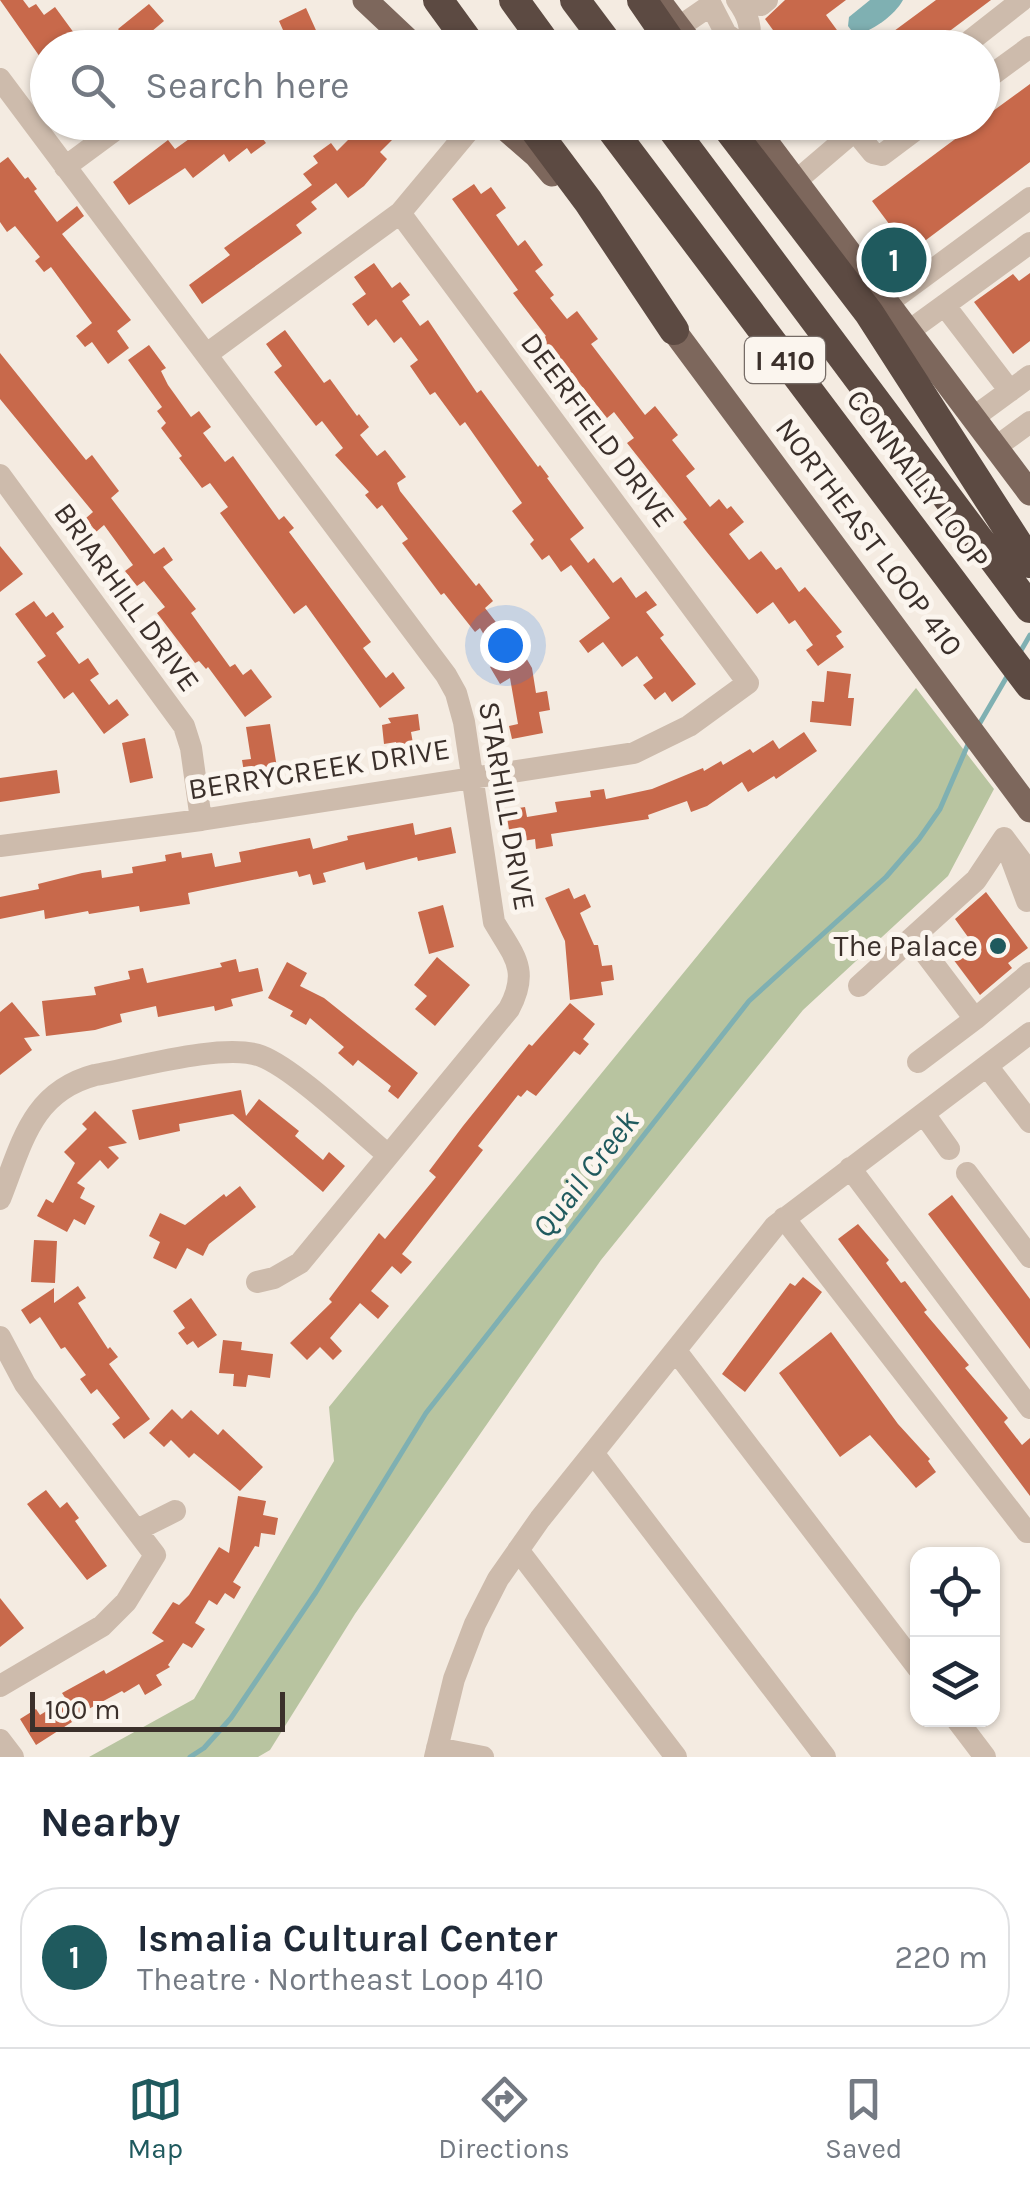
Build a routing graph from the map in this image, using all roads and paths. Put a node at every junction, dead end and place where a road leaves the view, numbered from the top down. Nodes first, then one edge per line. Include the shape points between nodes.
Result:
1 (365, 0) edge
2 (438, 0) edge
3 (514, 0) edge
4 (576, 0) edge
5 (642, 0) edge
6 (658, 0) edge
7 (737, 0) edge
8 (749, 0) edge
9 (767, 0) edge
10 (1022, 0) edge
11 (714, 2) edge
12 (1002, 16) junction
13 (397, 30) edge
14 (460, 30) edge
15 (536, 30) edge
16 (598, 30) edge
17 (671, 30) edge
18 (676, 30) edge
19 (691, 30) edge
20 (724, 30) edge
21 (752, 30) edge
22 (984, 30) edge
23 (1028, 49) edge
24 (1000, 69) edge
25 (4, 93) edge
26 (30, 124) edge
27 (43, 140) edge
28 (103, 140) edge
29 (461, 140) edge
30 (519, 140) edge
31 (542, 140) edge
32 (620, 140) edge
33 (681, 140) edge
34 (737, 140) edge
35 (765, 140) edge
36 (844, 140) edge
37 (867, 140) edge
38 (901, 140) edge
39 (66, 168) junction
40 (796, 181) junction
41 (1030, 198) edge
42 (400, 213) junction
43 (1030, 243) edge
44 (888, 303) junction
45 (945, 306) junction
46 (674, 330) junction
47 (910, 331) junction
48 (207, 354) junction
49 (1030, 376) edge
50 (1010, 391) junction
51 (974, 417) junction
52 (1030, 422) edge
53 (996, 447) junction
54 (0, 474) edge
55 (1030, 494) edge
56 (994, 536) junction
57 (1030, 563) edge
58 (1030, 608) edge
59 (748, 683) joint
60 (1030, 686) edge
61 (472, 776) junction
62 (1030, 810) edge
63 (201, 820) junction
64 (1004, 838) junction
65 (0, 846) edge
66 (1030, 873) edge
67 (1027, 901) dead end
68 (913, 937) junction
69 (1030, 973) edge
70 (859, 986) dead end
71 (975, 1019) junction
72 (1030, 1033) edge
73 (918, 1062) dead end
74 (987, 1066) junction
75 (924, 1114) junction
76 (1030, 1122) edge
77 (949, 1148) dead end
78 (388, 1156) junction
79 (850, 1168) junction
80 (968, 1173) dead end
81 (0, 1199) edge
82 (784, 1218) junction
83 (1030, 1257) edge
84 (257, 1282) dead end
85 (0, 1338) edge
86 (676, 1351) junction
87 (1030, 1408) edge
88 (594, 1453) junction
89 (175, 1512) dead end
90 (136, 1530) junction
91 (1030, 1532) edge
92 (518, 1550) junction
93 (910, 1658) edge
94 (0, 1686) edge
95 (962, 1727) edge
96 (0, 1740) edge
97 (436, 1752) edge
98 (14, 1757) edge
99 (483, 1757) edge
100 (676, 1757) edge
101 (825, 1757) edge
102 (985, 1757) edge

1 - 13 main road
2 - 14 highway
3 - 15 highway
4 - 16 highway
5 - 17 highway
6 - 18 main road
7 - 21 street
8 - 9 street
10 - 12 street
11 - 19 street
11 - 20 street
12 - 22 street
12 - 23 street
23 - 24 street
25 - 26 street, STARHILL DRIVE
27 - 39 street, STARHILL DRIVE
28 - 39 street
29 - 42 street
30 - 46 main road, NORTHEAST LOOP 410
31 - 46 highway
32 - 60 highway, CONNALLY LOOP / I 410
33 - 56 highway, CONNALLY LOOP / I 410
34 - 56 highway via 869,313
35 - 40 main road
36 - 40 street
37 - 38 street via 874,154
39 - 48 street, STARHILL DRIVE
40 - 44 main road
41 - 44 street
42 - 48 street
42 - 59 street, DEERFIELD DRIVE
43 - 45 street
44 - 47 main road
45 - 47 street
45 - 50 street
46 - 62 main road, NORTHEAST LOOP 410
47 - 51 main road
48 - 61 street, STARHILL DRIVE via 446,676 456,693
49 - 50 street
50 - 51 street
51 - 53 main road
52 - 53 street
53 - 55 main road
54 - 63 street, BRIARHILL DRIVE via 184,726
56 - 57 highway
56 - 58 highway, CONNALLY LOOP / I 410
59 - 61 street, BERRYCREEK DRIVE via 689,726 634,753
61 - 63 street, BERRYCREEK DRIVE
61 - 78 street, STARHILL DRIVE via 494,922 519,968 519,990
63 - 65 street, BERRYCREEK DRIVE
64 - 66 street
64 - 67 street
64 - 68 street via 976,880
68 - 70 street
68 - 71 street
69 - 71 street
71 - 73 street
72 - 74 street
74 - 75 street
74 - 76 street
75 - 77 street
75 - 79 street
78 - 81 street via 284,1069 260,1055 222,1052 95,1075 53,1094 34,1115
78 - 84 street, STARHILL DRIVE via 300,1263
79 - 82 street
79 - 87 street
80 - 83 street
82 - 86 street
82 - 91 street
85 - 90 street via 25,1384
86 - 88 street
86 - 93 street
88 - 92 street
88 - 101 street
89 - 90 street
90 - 94 street via 155,1555 116,1614
92 - 97 street via 474,1624
92 - 100 street
95 - 102 street
96 - 98 street
97 - 99 street

